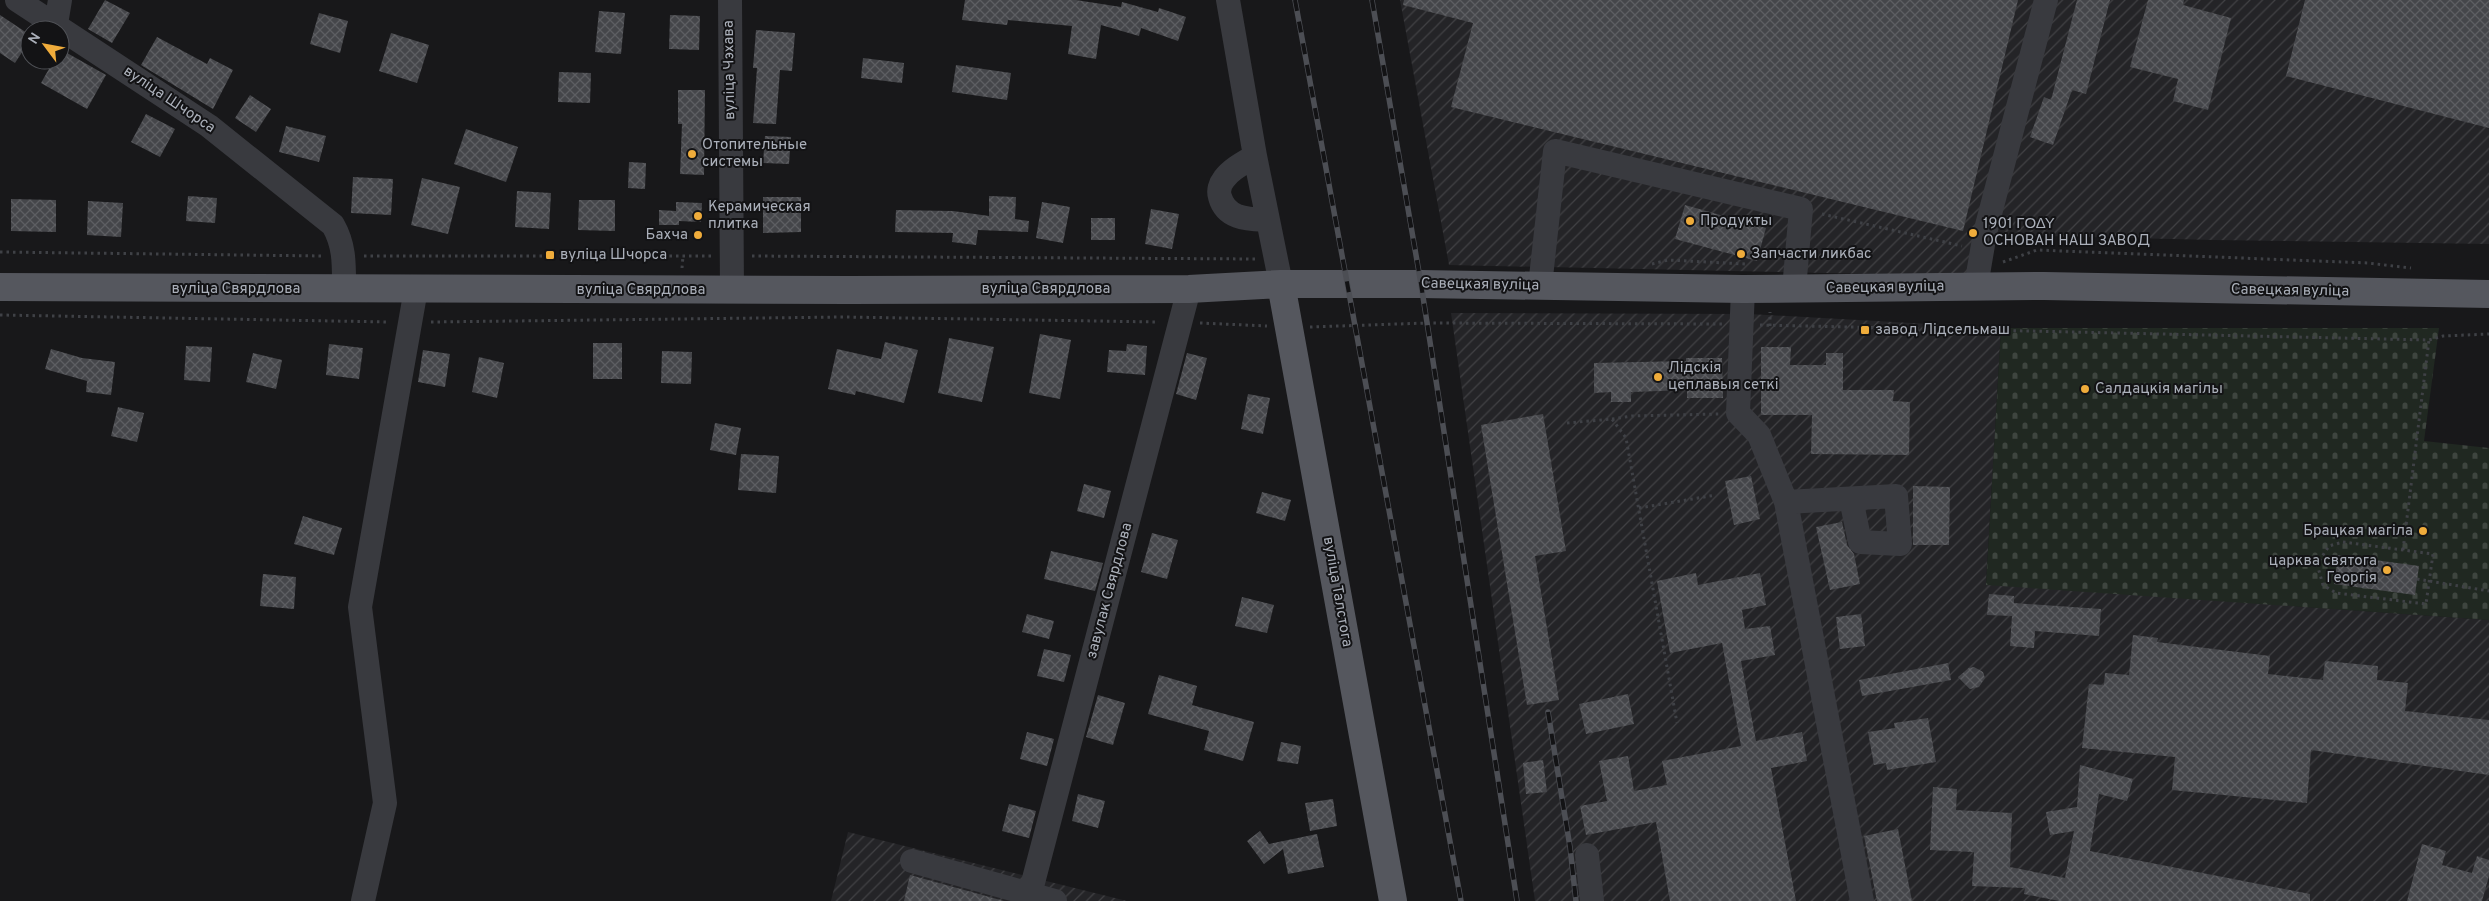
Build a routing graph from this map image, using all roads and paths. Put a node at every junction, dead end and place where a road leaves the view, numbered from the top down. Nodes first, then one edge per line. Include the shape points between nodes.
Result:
1 (17, 0) edge
2 (60, 0) edge
3 (730, 0) edge
4 (1227, 0) edge
5 (2046, 0) edge
6 (50, 20) edge
7 (57, 20) edge
8 (70, 33) edge
9 (1255, 156) junction
10 (1802, 209) junction
11 (1268, 220) junction
12 (0, 252) edge
13 (344, 256) junction
14 (732, 256) junction
15 (2014, 258) junction
16 (1644, 266) dead end
17 (1979, 269) junction
18 (2416, 269) dead end
19 (1279, 271) junction
20 (1748, 277) junction
21 (1540, 286) junction
22 (0, 287) edge
23 (1794, 288) junction
24 (344, 289) junction
25 (1189, 289) junction
26 (416, 290) junction
27 (732, 290) junction
28 (2489, 294) edge
29 (0, 315) edge
30 (410, 323) junction
31 (1180, 323) junction
32 (1741, 324) junction
33 (1288, 327) junction
34 (2489, 334) edge
35 (2429, 340) junction
36 (1738, 413) junction
37 (1612, 419) junction
38 (1567, 423) dead end
39 (1716, 495) dead end
40 (1851, 499) dead end
41 (1786, 502) junction
42 (1639, 508) junction
43 (2403, 550) junction
44 (2417, 579) dead end
45 (2429, 581) junction
46 (2489, 591) edge
47 (1678, 723) dead end
48 (1587, 855) dead end
49 (912, 862) dead end
50 (1030, 894) junction
51 (363, 901) edge
52 (1055, 901) edge
53 (1393, 901) edge
54 (1592, 901) edge
55 (1862, 901) edge

1 - 6 street, вуліца Шчорса
2 - 7 street
3 - 14 street, вуліца Чэхава
4 - 9 street
5 - 17 street
8 - 13 street, вуліца Шчорса via 209,126 314,209 332,225
9 - 11 street
9 - 11 street via 1224,179 1218,191 1222,206 1231,214 1246,219
10 - 17 path
10 - 21 street via 1555,151
10 - 23 street
11 - 19 street
12 - 13 path
13 - 14 path
13 - 24 street, вуліца Шчорса
14 - 19 path
14 - 27 street, вуліца Чэхава
15 - 17 path
15 - 17 path
15 - 18 path via 2036,250 2368,263
16 - 20 path via 1668,260
17 - 23 main road, Савецкая вуліца
17 - 28 main road, Савецкая вуліца
19 - 21 main road, Савецкая вуліца
19 - 25 main road, вуліца Свярдлова
19 - 33 main road, вуліца Талстога
20 - 21 main road, Савецкая вуліца
20 - 23 main road, Савецкая вуліца
20 - 32 street
22 - 24 main road, вуліца Свярдлова
24 - 26 main road, вуліца Свярдлова
25 - 27 main road, вуліца Свярдлова
25 - 31 street, завулак Свярдлова
26 - 27 main road, вуліца Свярдлова
26 - 30 street
29 - 30 path
30 - 31 path via 843,317
30 - 51 street via 360,607 385,803
31 - 33 path
31 - 50 street, завулак Свярдлова
32 - 33 path via 1427,323
32 - 35 path
32 - 36 street
33 - 53 main road, вуліца Талстога
34 - 35 path via 2443,336
35 - 43 path
36 - 37 path
36 - 41 street via 1759,435
37 - 38 path
37 - 42 path via 1626,438
39 - 42 path
40 - 41 street
41 - 55 street
42 - 47 path
43 - 45 path via 2432,554
43 - 45 path via 2343,542 2329,546 2316,564 2323,585 2336,593 2426,604
44 - 45 path
45 - 46 path
48 - 54 street
49 - 50 street
50 - 52 street

